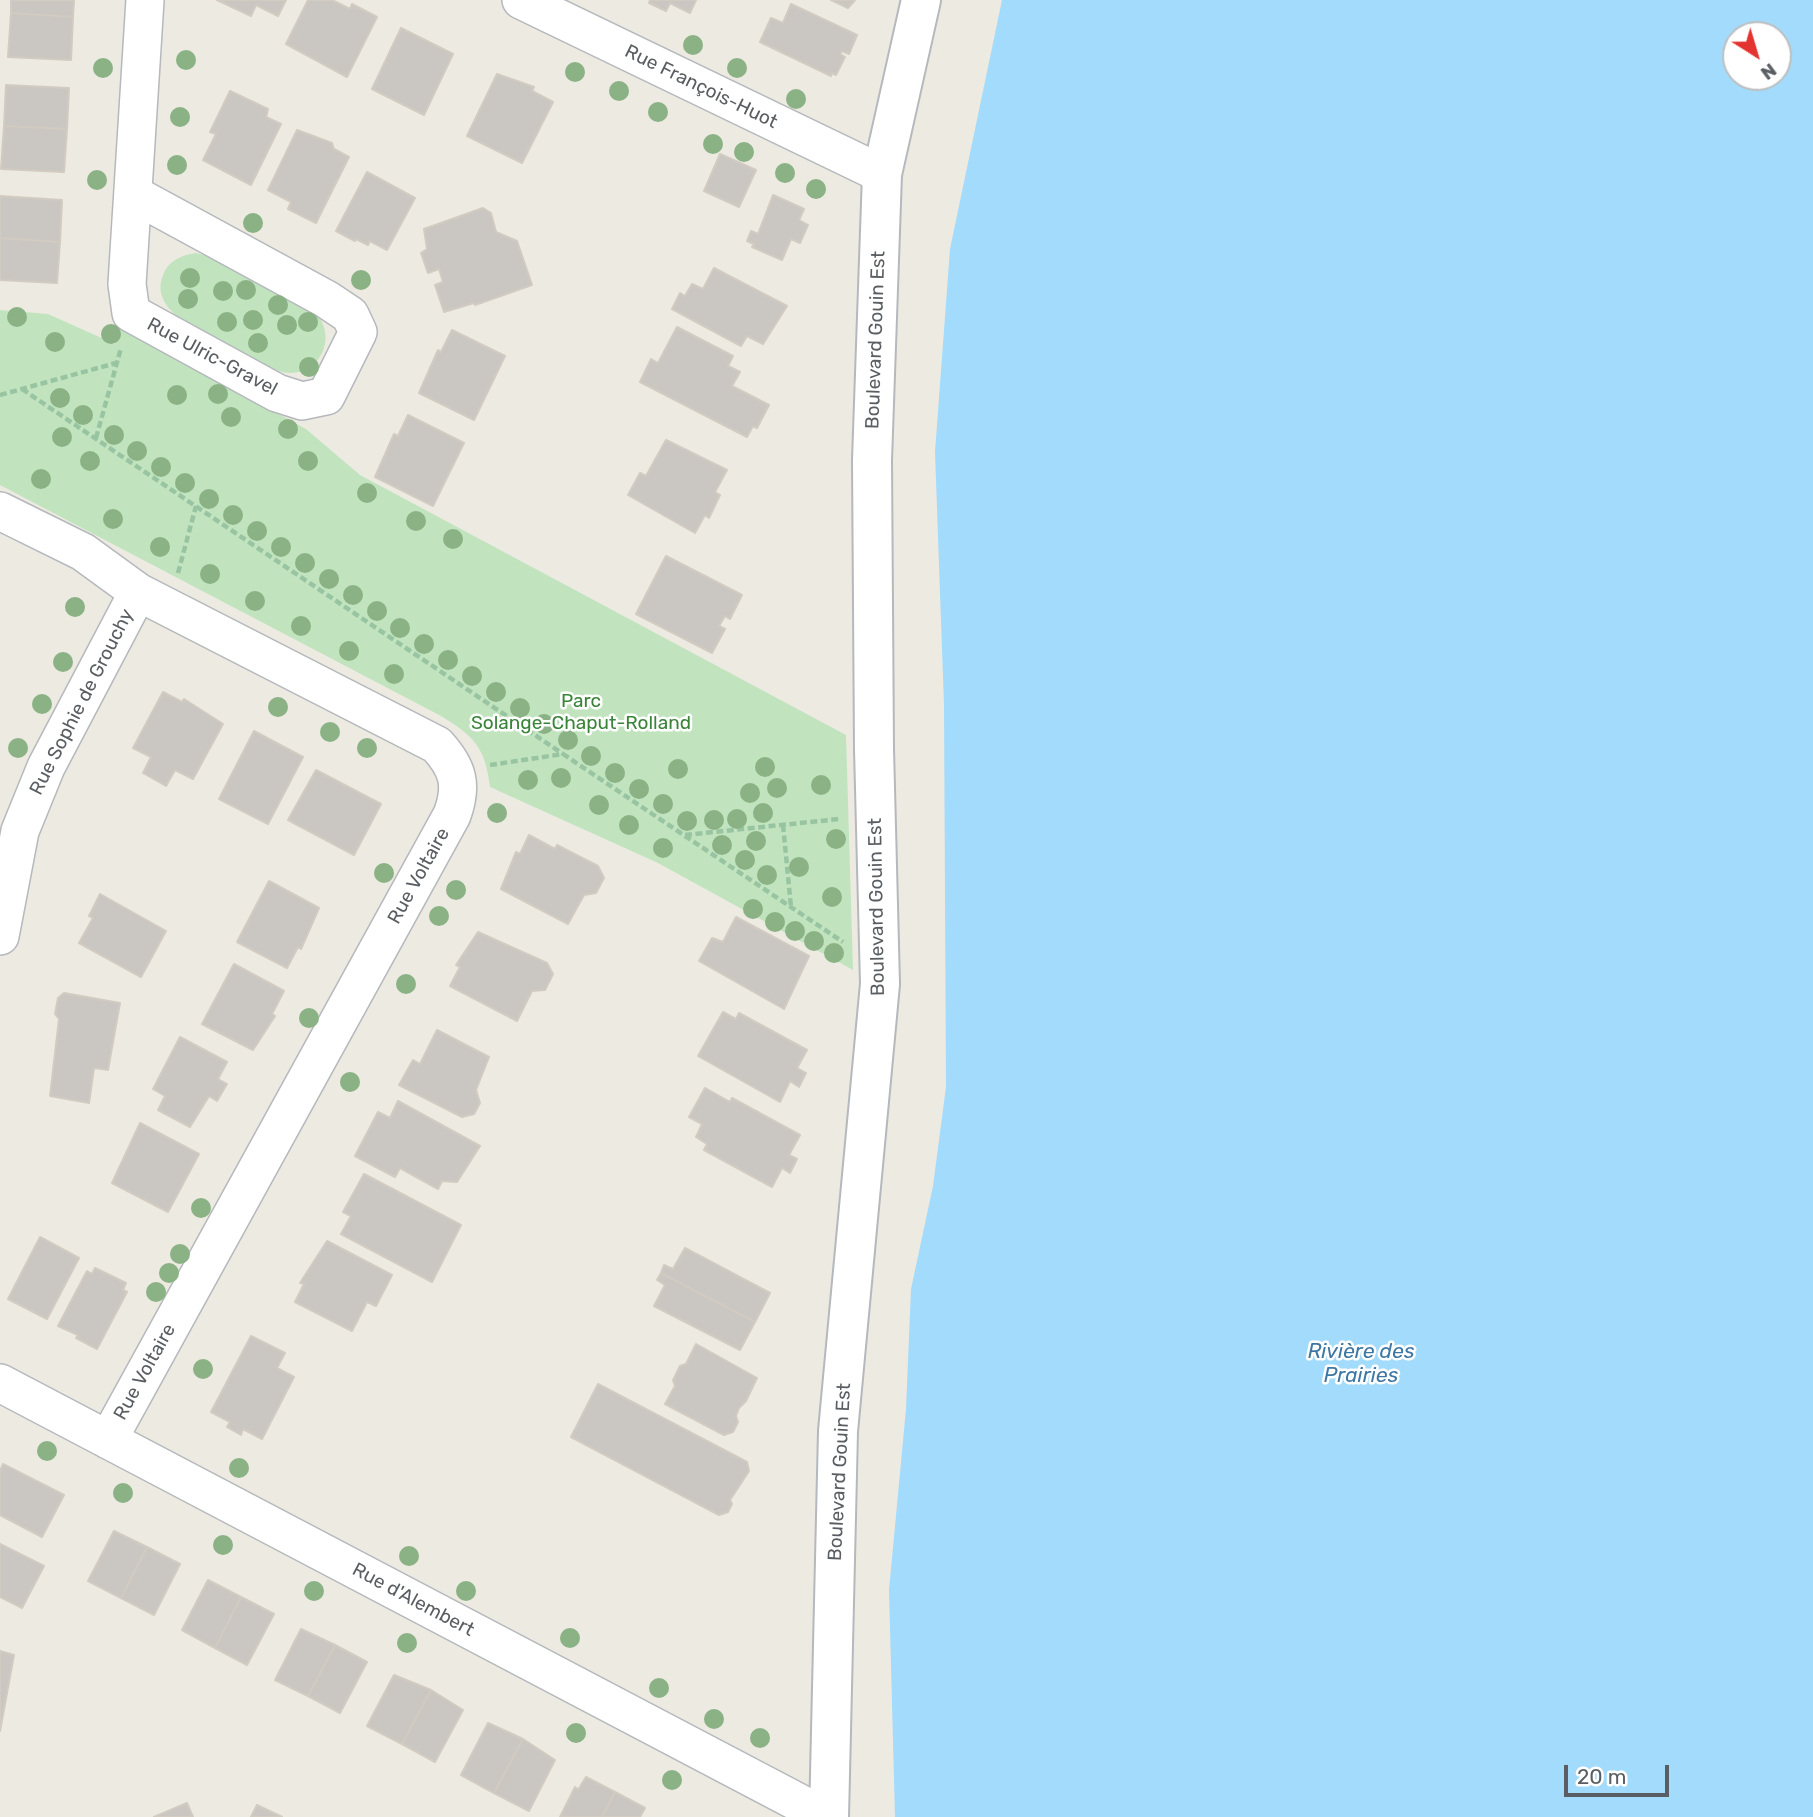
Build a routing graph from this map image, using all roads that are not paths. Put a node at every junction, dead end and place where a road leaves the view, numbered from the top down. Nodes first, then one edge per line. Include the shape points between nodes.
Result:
1 (145, 0) edge
2 (521, 0) edge
3 (921, 0) edge
4 (881, 174) junction
5 (133, 194) junction
6 (0, 511) edge
7 (154, 600) junction
8 (0, 936) edge
9 (0, 1383) edge
10 (108, 1440) junction
11 (828, 1817) edge

1 - 5 street, Rue Ulric-Gravel
2 - 4 street, Rue François-Huot
3 - 4 street, Boulevard Gouin Est
4 - 11 street, Boulevard Gouin Est via 872,460 879,965 872,1087 838,1431
5 - 5 street, Rue Ulric-Gravel via 350,315 358,332 326,396 302,401 277,393 131,313 126,299
6 - 7 street via 83,552
7 - 8 street, Rue Sophie de Grouchy via 46,767 20,831
7 - 10 street, Rue Voltaire via 437,746 459,777 459,796
9 - 10 street, Rue d'Alembert
10 - 11 street, Rue d'Alembert

